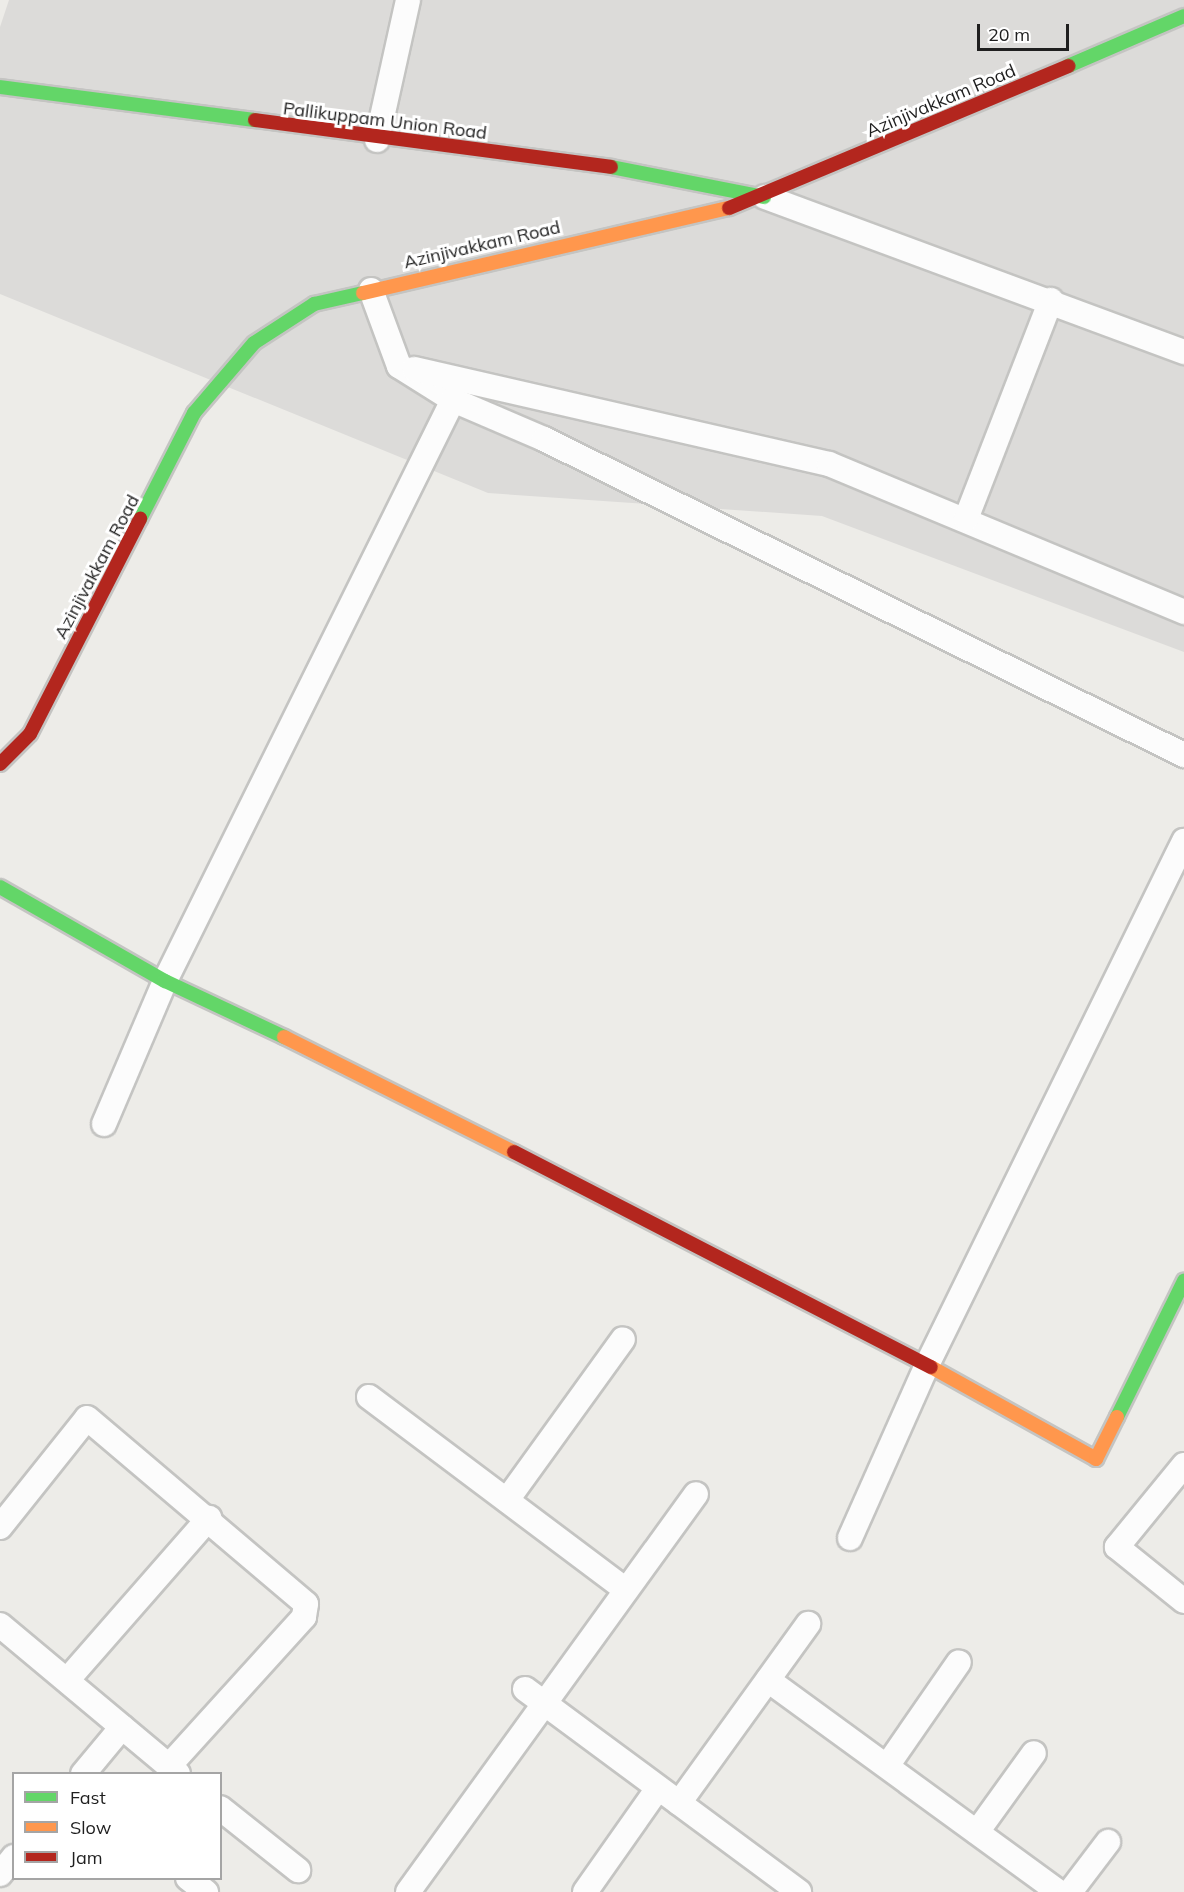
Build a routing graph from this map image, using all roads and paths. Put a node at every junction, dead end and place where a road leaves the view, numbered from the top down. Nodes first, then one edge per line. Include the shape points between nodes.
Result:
1 (408, 0) edge
2 (1184, 16) edge
3 (0, 87) edge
4 (377, 140) junction
5 (765, 197) junction
6 (370, 290) junction
7 (1051, 300) junction
8 (1184, 352) edge
9 (399, 366) junction
10 (453, 400) junction
11 (966, 519) junction
12 (1184, 612) edge
13 (1184, 755) edge
14 (0, 764) edge
15 (1184, 841) edge
16 (0, 888) edge
17 (165, 981) junction
18 (104, 1124) dead end
19 (1184, 1281) edge
20 (623, 1338) dead end
21 (927, 1365) junction
22 (369, 1397) dead end
23 (1184, 1465) edge
24 (696, 1494) dead end
25 (507, 1500) junction
26 (209, 1518) junction
27 (0, 1527) edge
28 (850, 1538) dead end
29 (626, 1590) junction
30 (1184, 1601) edge
31 (807, 1624) dead end
32 (0, 1625) edge
33 (959, 1662) dead end
34 (69, 1678) junction
35 (768, 1680) junction
36 (535, 1696) junction
37 (122, 1727) junction
38 (1034, 1753) dead end
39 (887, 1766) junction
40 (174, 1770) edge
41 (84, 1772) edge
42 (658, 1788) junction
43 (679, 1803) junction
44 (222, 1810) edge
45 (977, 1832) junction
46 (1108, 1842) dead end
47 (12, 1859) edge
48 (298, 1870) dead end
49 (0, 1874) edge
50 (408, 1892) edge
51 (585, 1892) edge
52 (799, 1892) edge
53 (1059, 1892) edge
54 (1070, 1892) edge

1 - 4 street
2 - 5 street, Azinjivakkam Road
3 - 4 street, Pallikuppam Union Road
4 - 5 street, Pallikuppam Union Road via 670,175
5 - 6 street, Azinjivakkam Road via 682,222
5 - 7 street
6 - 9 street
6 - 14 street, Azinjivakkam Road via 314,304 254,343 222,374 194,413 30,734
7 - 8 street
7 - 11 street
9 - 10 street
9 - 11 street via 829,464
10 - 13 street via 544,439
10 - 17 street
11 - 12 street
15 - 21 street
16 - 17 street
17 - 18 street
17 - 21 street via 367,1076
19 - 21 street via 1096,1459
20 - 25 street
21 - 28 street
22 - 25 street
23 - 30 street via 1117,1547
24 - 29 street
25 - 29 street
26 - 27 street via 87,1418
26 - 34 street
26 - 40 street via 306,1604 304,1617
29 - 36 street
31 - 35 street
32 - 34 street
33 - 39 street
34 - 37 street
35 - 39 street
35 - 43 street
36 - 42 street
36 - 50 street
37 - 40 street
37 - 41 street
38 - 45 street
39 - 45 street
42 - 43 street
42 - 51 street
43 - 52 street
44 - 48 street
45 - 53 street
46 - 54 street
47 - 49 street

